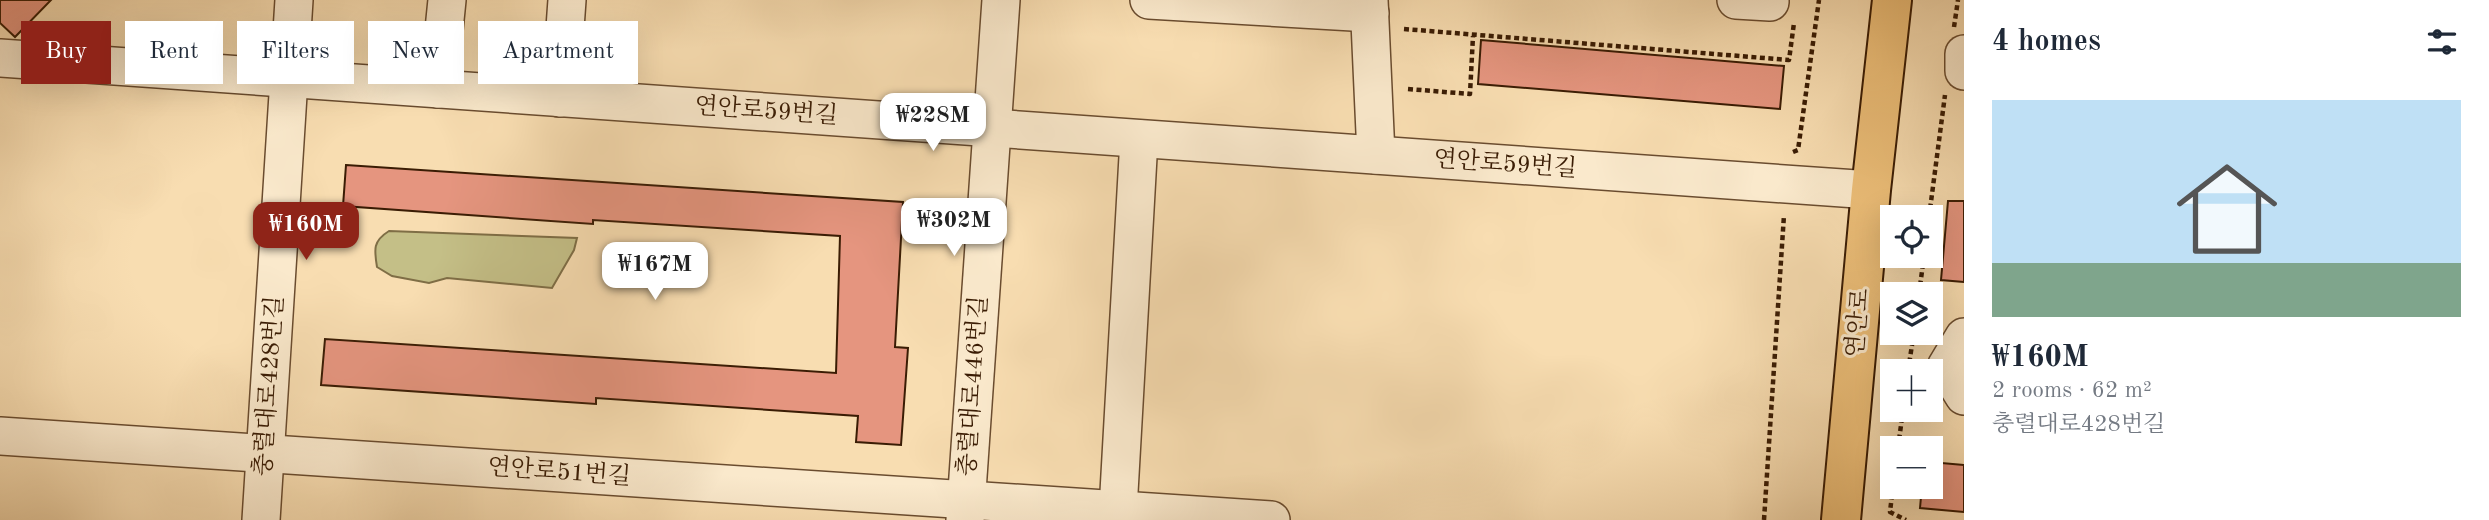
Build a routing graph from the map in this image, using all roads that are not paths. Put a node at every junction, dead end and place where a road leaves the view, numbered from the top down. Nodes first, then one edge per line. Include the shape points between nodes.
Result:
1 (294, 0) edge
2 (447, 0) edge
3 (567, 0) edge
4 (1001, 0) edge
5 (1736, 0) edge
6 (1892, 0) edge
7 (1171, 1) edge
8 (1783, 6) edge
9 (1381, 11) edge
10 (293, 21) edge
11 (0, 58) edge
12 (237, 75) edge
13 (354, 83) edge
14 (289, 84) edge
15 (438, 89) junction
16 (560, 98) junction
17 (992, 128) junction
18 (1139, 139) junction
19 (1376, 155) junction
20 (1871, 190) junction
21 (1964, 337) edge
22 (1964, 396) edge
23 (0, 436) edge
24 (265, 453) junction
25 (966, 510) edge
26 (1118, 510) junction
27 (261, 520) edge
28 (1271, 520) edge
29 (1841, 520) edge

1 - 10 street, 충렬대로428번길
2 - 15 street
3 - 16 street
4 - 17 street, 충렬대로446번길
5 - 8 street
6 - 20 main road, 연안로
7 - 9 street
9 - 19 street
11 - 12 street, 연안로59번길
13 - 15 street, 연안로59번길
14 - 24 street, 충렬대로428번길
15 - 16 street, 연안로59번길
16 - 17 street, 연안로59번길
17 - 18 street, 연안로59번길
17 - 25 street, 충렬대로446번길
18 - 19 street, 연안로59번길
18 - 26 street
19 - 20 street, 연안로59번길
20 - 29 main road, 연안로
21 - 22 street via 1946,367
23 - 24 street, 연안로51번길
24 - 25 street, 연안로51번길
24 - 27 street, 충렬대로428번길
25 - 26 street, 연안로51번길
26 - 28 street, 연안로51번길

